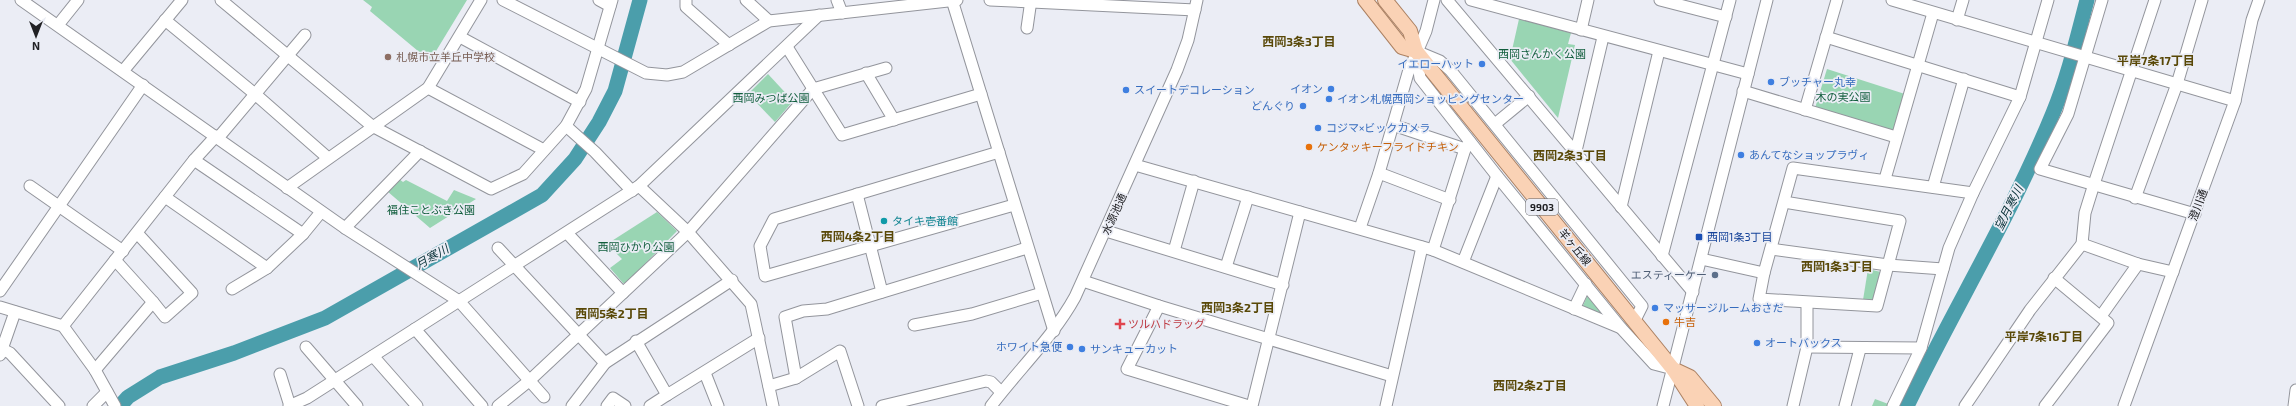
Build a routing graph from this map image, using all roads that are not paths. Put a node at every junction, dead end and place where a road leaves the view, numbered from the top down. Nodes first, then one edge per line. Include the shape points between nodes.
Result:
1 (21, 0) edge
2 (78, 0) edge
3 (182, 0) edge
4 (221, 0) edge
5 (481, 0) edge
6 (502, 0) edge
7 (600, 0) edge
8 (686, 0) edge
9 (746, 0) edge
10 (837, 0) edge
11 (953, 0) edge
12 (990, 0) edge
13 (1364, 0) edge
14 (1385, 0) edge
15 (1434, 0) edge
16 (1447, 0) edge
17 (1470, 0) edge
18 (1588, 0) edge
19 (1660, 0) edge
20 (1730, 0) edge
21 (1767, 0) edge
22 (1837, 0) edge
23 (1892, 0) edge
24 (1963, 0) edge
25 (2048, 0) edge
26 (2102, 0) edge
27 (2155, 0) edge
28 (2202, 0) edge
29 (2259, 0) edge
30 (1030, 1) edge
31 (611, 3) edge
32 (896, 4) edge
33 (1196, 5) edge
34 (842, 13) junction
35 (1933, 13) junction
36 (819, 15) junction
37 (1726, 18) junction
38 (165, 20) junction
39 (1956, 20) junction
40 (769, 21) junction
41 (58, 25) junction
42 (1027, 28) dead end
43 (1581, 30) junction
44 (305, 35) dead end
45 (460, 37) junction
46 (1603, 37) junction
47 (1826, 37) junction
48 (2036, 43) junction
49 (729, 45) junction
50 (787, 47) junction
51 (602, 51) junction
52 (1416, 51) junction
53 (1660, 51) junction
54 (288, 56) junction
55 (2084, 56) junction
56 (1713, 65) junction
57 (1918, 66) junction
58 (886, 68) dead end
59 (123, 71) junction
60 (2133, 71) junction
61 (866, 73) junction
62 (1748, 74) junction
63 (1964, 79) junction
64 (2177, 84) junction
65 (143, 85) junction
66 (428, 88) junction
67 (812, 89) junction
68 (1743, 91) junction
69 (255, 94) junction
70 (981, 94) junction
71 (1530, 96) junction
72 (2020, 97) junction
73 (2236, 101) junction
74 (580, 102) junction
75 (1805, 110) junction
76 (894, 120) junction
77 (1495, 124) junction
78 (1393, 125) junction
79 (372, 126) junction
80 (570, 129) junction
81 (217, 137) junction
82 (1896, 137) junction
83 (1468, 145) junction
84 (544, 150) junction
85 (420, 151) junction
86 (1576, 151) junction
87 (999, 152) junction
88 (328, 158) junction
89 (194, 160) junction
90 (1135, 165) junction
91 (1379, 173) junction
92 (1497, 176) junction
93 (1885, 179) junction
94 (1194, 181) junction
95 (2094, 184) junction
96 (30, 186) dead end
97 (1933, 187) junction
98 (287, 188) junction
99 (636, 188) junction
100 (1973, 193) junction
101 (857, 194) junction
102 (165, 197) junction
103 (1248, 197) junction
104 (2135, 198) junction
105 (1450, 200) junction
106 (1784, 202) junction
107 (1014, 205) junction
108 (59, 206) junction
109 (1621, 207) junction
110 (321, 212) junction
111 (1300, 212) junction
112 (2195, 214) junction
113 (345, 228) junction
114 (1360, 228) junction
115 (1106, 231) junction
116 (688, 232) junction
117 (137, 233) junction
118 (567, 233) junction
119 (303, 234) junction
120 (2082, 244) junction
121 (871, 246) junction
122 (498, 248) dead end
123 (1028, 248) junction
124 (1428, 248) junction
125 (1771, 249) junction
126 (123, 251) junction
127 (1174, 251) junction
128 (1662, 256) junction
129 (1702, 259) junction
130 (115, 260) junction
131 (1463, 262) junction
132 (2138, 264) junction
133 (1888, 265) junction
134 (513, 266) junction
135 (1226, 267) junction
136 (267, 268) junction
137 (1943, 270) junction
138 (2173, 272) junction
139 (1764, 273) junction
140 (2054, 278) junction
141 (732, 280) junction
142 (1083, 281) junction
143 (1586, 284) junction
144 (1283, 285) junction
145 (232, 289) dead end
146 (0, 291) edge
147 (882, 292) junction
148 (1693, 292) junction
149 (623, 293) junction
150 (1042, 293) junction
151 (459, 301) junction
152 (153, 302) junction
153 (1807, 303) junction
154 (1159, 306) junction
155 (0, 307) edge
156 (1574, 309) junction
157 (15, 312) junction
158 (2101, 316) junction
159 (1635, 320) junction
160 (914, 324) dead end
161 (63, 326) junction
162 (1621, 328) junction
163 (415, 329) junction
164 (1054, 331) junction
165 (579, 334) junction
166 (759, 338) junction
167 (1270, 339) junction
168 (636, 341) junction
169 (306, 347) dead end
170 (1807, 348) junction
171 (1921, 348) junction
172 (1860, 349) junction
173 (1, 352) edge
174 (373, 356) junction
175 (604, 363) junction
176 (1673, 369) junction
177 (94, 370) junction
178 (705, 372) junction
179 (280, 374) dead end
180 (1392, 376) junction
181 (796, 378) junction
182 (334, 381) junction
183 (529, 381) junction
184 (769, 386) junction
185 (2296, 390) edge
186 (1001, 392) junction
187 (667, 395) junction
188 (544, 397) dead end
189 (110, 398) edge
190 (59, 406) edge
191 (93, 406) edge
192 (289, 406) edge
193 (357, 406) edge
194 (417, 406) edge
195 (482, 406) edge
196 (498, 406) edge
197 (572, 406) edge
198 (607, 406) edge
199 (626, 406) edge
200 (650, 406) edge
201 (718, 406) edge
202 (773, 406) edge
203 (858, 406) edge
204 (882, 406) edge
205 (991, 406) edge
206 (1251, 406) edge
207 (1386, 406) edge
208 (1663, 406) edge
209 (1697, 406) edge
210 (1714, 406) edge
211 (1793, 406) edge
212 (1844, 406) edge
213 (1893, 406) edge
214 (1965, 406) edge
215 (2045, 406) edge
216 (2124, 406) edge
217 (2294, 406) edge

1 - 41 street
2 - 41 street
3 - 38 street
4 - 54 street
5 - 45 street
6 - 51 street
7 - 31 street
8 - 49 street via 686,7
9 - 40 street
10 - 34 street
11 - 32 street
11 - 70 street
12 - 30 street
13 - 52 main road, 羊ヶ丘線 / 9903 via 1402,47
14 - 52 main road, 羊ヶ丘線 / 9903 via 1410,31
15 - 52 street via 1426,31
16 - 71 street
17 - 43 street
18 - 43 street
19 - 37 street
20 - 37 street
21 - 62 street
22 - 47 street
23 - 35 street
24 - 39 street
25 - 48 street
26 - 55 street
27 - 60 street
28 - 64 street
29 - 73 street, 澄川通 via 2252,20
30 - 33 street
30 - 42 street
31 - 51 street
32 - 34 street
33 - 90 street, 水源池通 via 1188,40 1177,70
34 - 36 street
35 - 39 street
35 - 57 street
36 - 40 street
36 - 50 street
37 - 56 street
38 - 59 street
38 - 69 street
39 - 48 street
40 - 49 street
41 - 59 street
43 - 46 street
44 - 54 street
45 - 66 street
45 - 74 street
46 - 53 street
46 - 86 street
47 - 57 street
47 - 75 street
48 - 55 street
48 - 72 street
49 - 51 street via 683,72 667,75 646,73
50 - 67 street
50 - 99 street
51 - 74 street
52 - 77 street via 1440,61
52 - 78 street
52 - 83 street via 1420,78
52 - 159 main road, 羊ヶ丘線 / 9903
53 - 56 street
53 - 109 street
54 - 69 street
54 - 79 street
55 - 60 street
55 - 95 street via 2068,114 2040,169
56 - 62 street
56 - 128 street
57 - 63 street
57 - 82 street
58 - 61 street
59 - 65 street
60 - 64 street
60 - 95 street
61 - 67 street
61 - 76 street
62 - 68 street
63 - 72 street
63 - 97 street
64 - 73 street
64 - 104 street
65 - 81 street
65 - 108 street
66 - 79 street
66 - 84 street
67 - 76 street via 842,135
67 - 116 street
68 - 75 street
68 - 129 street
69 - 81 street
69 - 88 street
70 - 76 street
70 - 87 street
71 - 77 street
71 - 86 street
72 - 100 street
73 - 112 street, 澄川通
74 - 80 street
75 - 82 street
77 - 159 street via 1642,306
78 - 83 street
78 - 91 street
79 - 85 street
79 - 88 street
80 - 84 street
80 - 99 street
81 - 89 street
81 - 98 street
82 - 93 street
83 - 92 street
83 - 105 street
84 - 85 street via 524,174 491,189
85 - 113 street
86 - 109 street
87 - 101 street
87 - 107 street
88 - 98 street
89 - 102 street
89 - 119 street
90 - 94 street
90 - 115 street, 水源池通
91 - 105 street
91 - 114 street
92 - 131 street
92 - 143 street
93 - 97 street
93 - 106 street via 1793,168
94 - 103 street
94 - 127 street
95 - 104 street
95 - 120 street via 2085,213
96 - 108 street
97 - 100 street
98 - 110 street
99 - 116 street
99 - 118 street
100 - 137 street via 1949,248
101 - 121 street
101 - 121 street via 774,219 760,246 765,276
102 - 117 street
102 - 136 street
103 - 111 street
103 - 135 street
104 - 112 street
105 - 124 street
106 - 125 street
106 - 133 street via 1900,221
107 - 121 street
107 - 123 street
108 - 126 street
108 - 146 street
109 - 128 street
110 - 113 street
110 - 119 street
111 - 114 street
111 - 144 street
112 - 138 street, 澄川通
113 - 151 street
114 - 124 street
115 - 127 street
115 - 142 street, 水源池通
116 - 141 street
116 - 149 street
117 - 126 street
117 - 152 street via 192,293 165,317
118 - 134 street
118 - 149 street
119 - 136 street
120 - 132 street
120 - 140 street
121 - 147 street
122 - 134 street
123 - 147 street
123 - 150 street
124 - 131 street
124 - 180 street
125 - 133 street
125 - 139 street
126 - 130 street
127 - 135 street
128 - 148 street
129 - 139 street
129 - 148 street
130 - 152 street
130 - 161 street
131 - 156 street
132 - 138 street
132 - 158 street
133 - 137 street
133 - 153 street via 1877,306
134 - 151 street
134 - 165 street
135 - 144 street
136 - 145 street
137 - 171 street
138 - 216 street, 澄川通
139 - 153 street via 1759,298
140 - 158 street
140 - 214 street
141 - 166 street via 752,304
141 - 168 street
142 - 154 street
142 - 164 street, 水源池通
143 - 156 street
143 - 162 street
144 - 167 street
147 - 181 street via 827,309 803,311 785,317
148 - 176 street
149 - 165 street
150 - 160 street via 972,314
150 - 164 street
151 - 163 street
151 - 183 street
152 - 177 street
153 - 170 street
154 - 167 street
154 - 206 street via 1127,369
155 - 157 street
156 - 162 street
157 - 161 street
157 - 173 street
158 - 215 street via 2108,323
159 - 176 main road, 羊ヶ丘線 / 9903
161 - 177 street
162 - 176 street via 1654,364
163 - 174 street
163 - 195 street
164 - 186 street, 水源池通
165 - 175 street
165 - 183 street
166 - 178 street
166 - 184 street
167 - 180 street
167 - 206 street
168 - 175 street
168 - 187 street
169 - 182 street
170 - 172 street
170 - 211 street
171 - 172 street
171 - 213 street
172 - 212 street
173 - 190 street via 10,353
174 - 182 street
174 - 194 street
175 - 197 street
176 - 208 street
176 - 209 main road, 羊ヶ丘線 / 9903
176 - 210 main road, 羊ヶ丘線 / 9903 via 1690,377
177 - 189 street
178 - 187 street
178 - 201 street
179 - 192 street
180 - 207 street
181 - 184 street
181 - 203 street via 840,351
182 - 192 street
182 - 193 street
183 - 188 street
183 - 196 street
184 - 202 street
185 - 217 street
186 - 204 street via 991,382 986,381
186 - 205 street, 水源池通
187 - 200 street
189 - 191 street
198 - 199 street via 613,398

